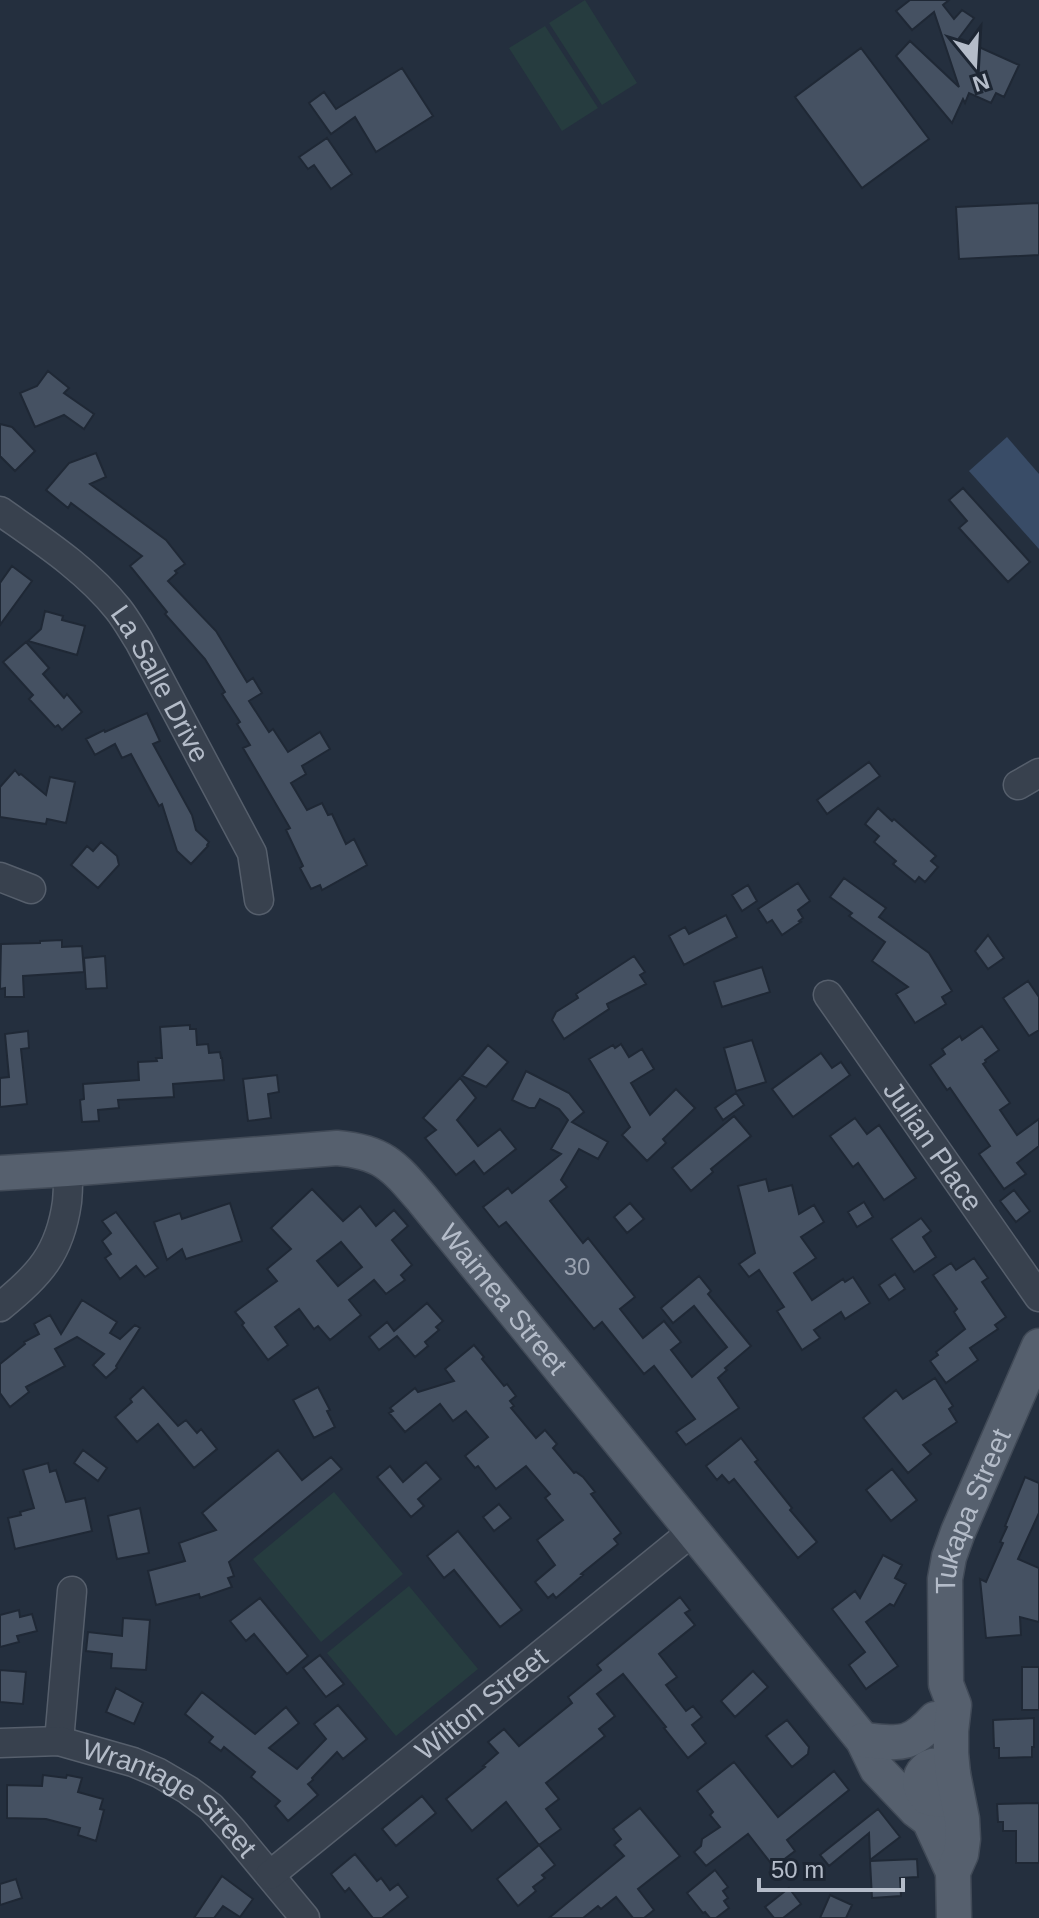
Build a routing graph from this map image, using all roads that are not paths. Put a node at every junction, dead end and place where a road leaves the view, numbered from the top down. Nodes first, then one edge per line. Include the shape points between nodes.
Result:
1 (0, 511) edge
2 (0, 877) edge
3 (31, 889) dead end
4 (259, 900) dead end
5 (828, 995) dead end
6 (67, 1169) junction
7 (0, 1173) edge
8 (1039, 1297) edge
9 (0, 1307) edge
10 (1039, 1346) edge
11 (693, 1531) junction
12 (72, 1591) dead end
13 (946, 1684) junction
14 (935, 1719) junction
15 (863, 1740) junction
16 (59, 1741) junction
17 (0, 1743) edge
18 (930, 1788) junction
19 (270, 1875) junction
20 (305, 1918) edge
21 (954, 1918) edge

1 - 4 street, La Salle Drive via 56,551 118,608 252,853
2 - 3 street
5 - 8 street, Julian Place
6 - 7 main road, Waimea Street
6 - 9 street via 65,1213 55,1247 35,1276
6 - 11 main road, Waimea Street via 337,1148 389,1163
10 - 13 main road, Tukapa Street via 949,1557
11 - 15 main road, Waimea Street
11 - 19 street, Wilton Street
12 - 16 street
13 - 14 main road, Tukapa Street
13 - 18 main road, Tukapa Street via 954,1705 951,1731
14 - 15 main road via 909,1741
14 - 18 main road, Tukapa Street
15 - 18 main road, Waimea Street
16 - 17 street, Wrantage Street
16 - 19 street, Wrantage Street via 133,1762 188,1790 211,1807
18 - 21 main road via 935,1829 953,1872
19 - 20 street, Wrantage Street

